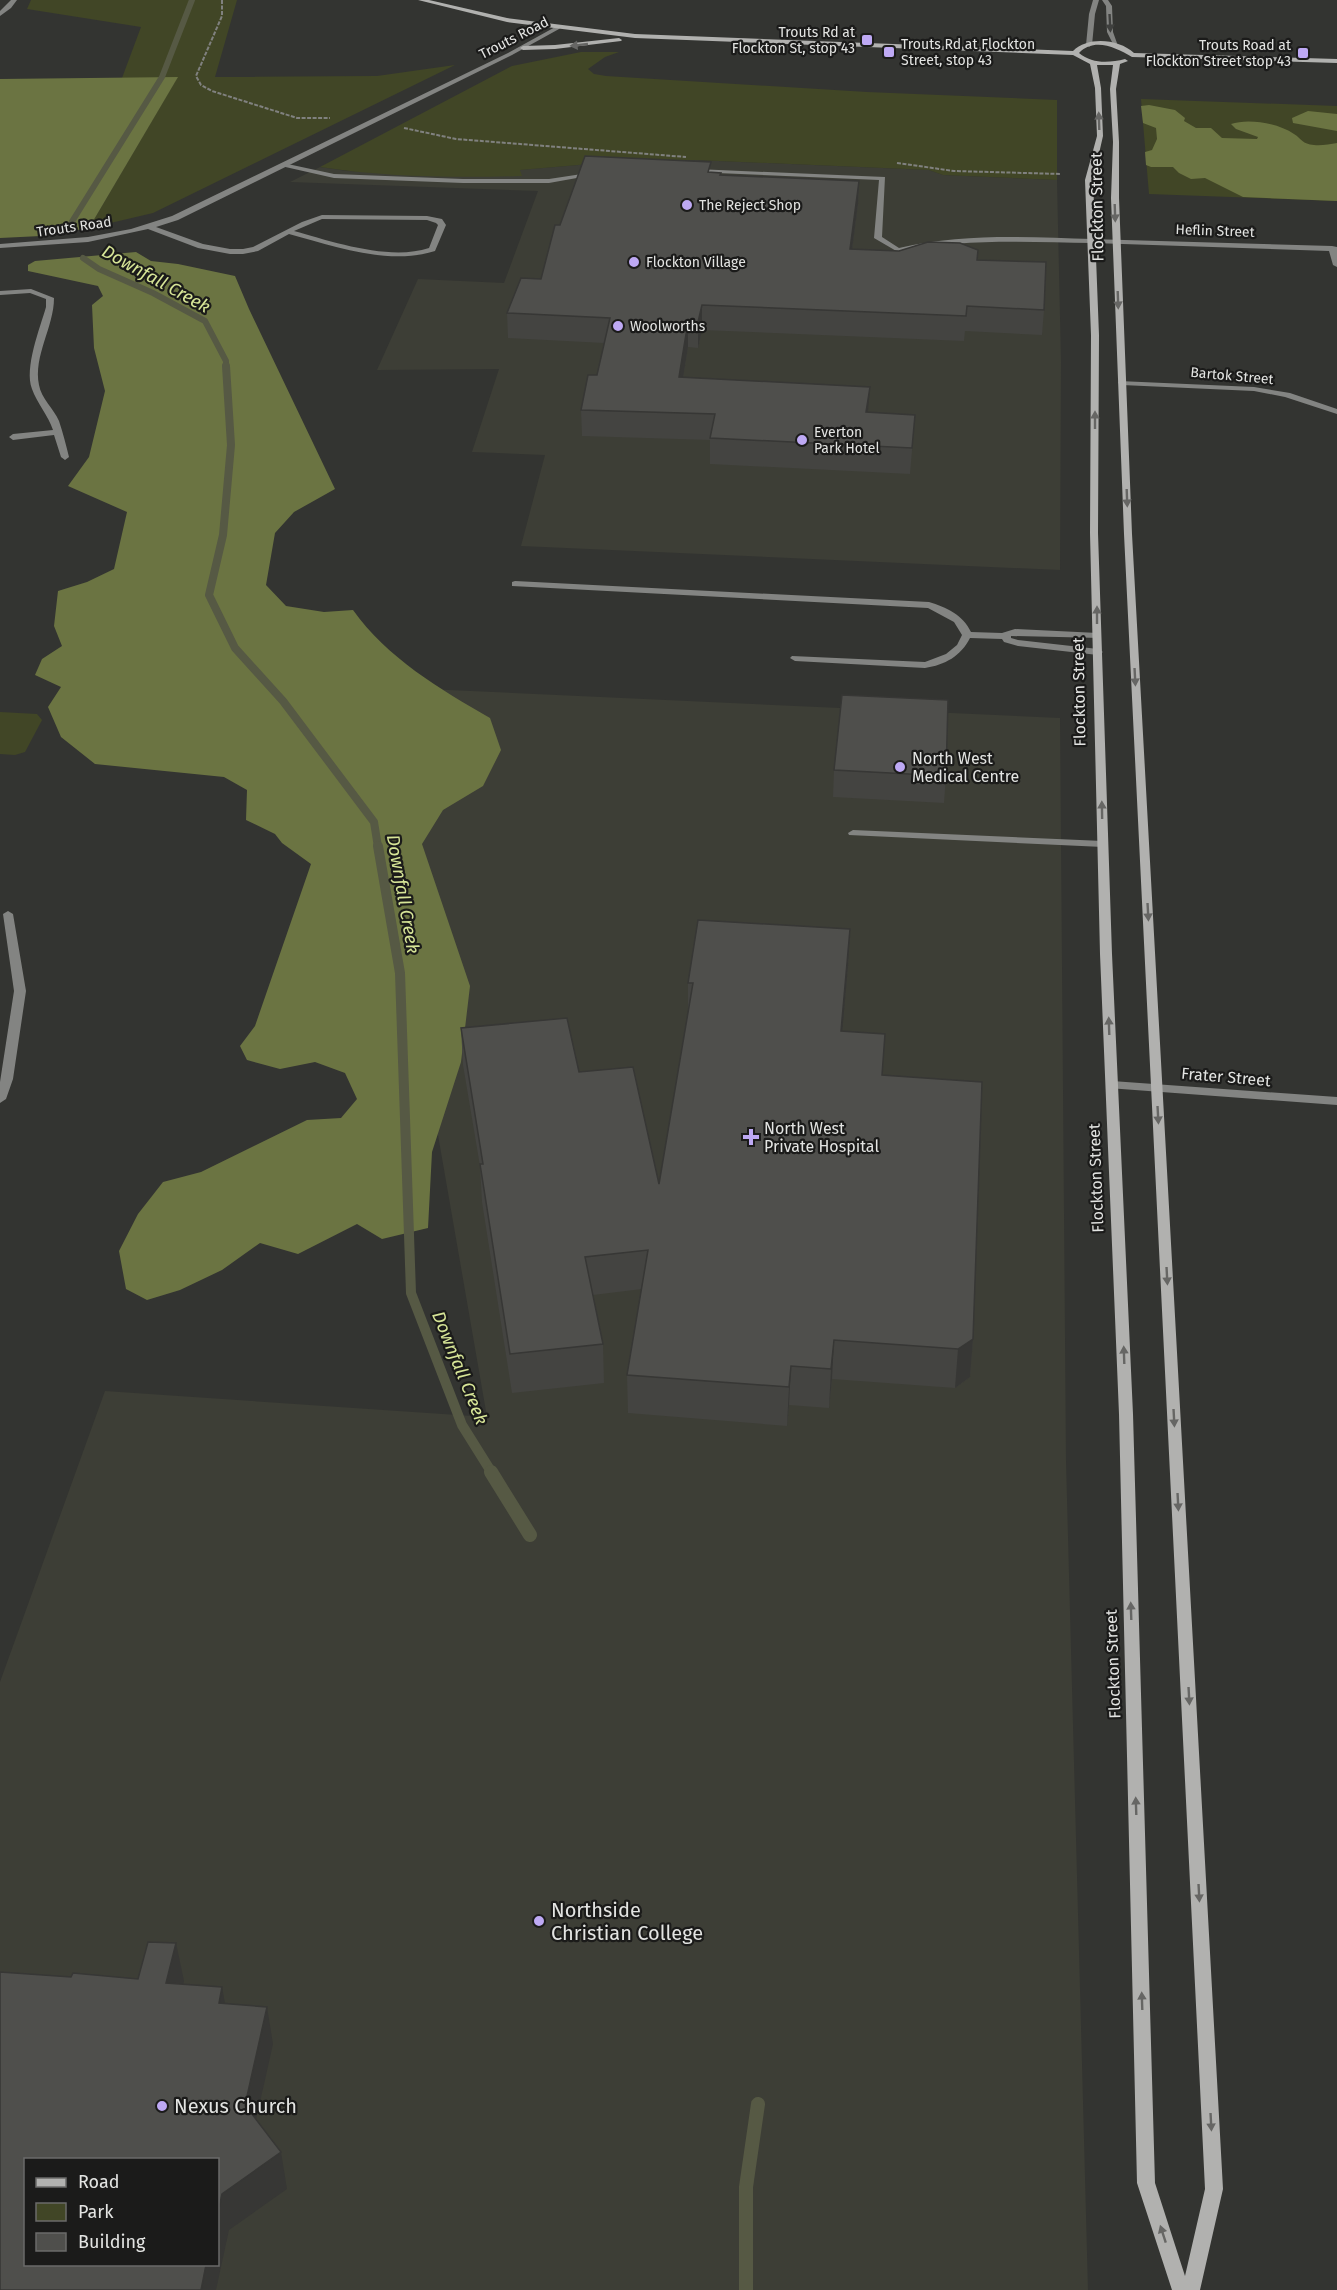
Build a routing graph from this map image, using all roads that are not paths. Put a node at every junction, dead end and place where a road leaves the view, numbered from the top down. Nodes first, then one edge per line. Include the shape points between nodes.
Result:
1 (14, 0) edge
2 (421, 0) edge
3 (1096, 0) edge
4 (1105, 0) edge
5 (0, 14) edge
6 (557, 28) junction
7 (635, 36) junction
8 (1089, 45) junction
9 (1116, 45) junction
10 (523, 48) junction
11 (1075, 53) junction
12 (1132, 55) junction
13 (1337, 61) edge
14 (1093, 62) junction
15 (1117, 63) junction
16 (283, 165) junction
17 (686, 171) edge
18 (608, 173) edge
19 (148, 226) junction
20 (288, 232) junction
21 (1092, 241) junction
22 (1116, 241) junction
23 (0, 246) edge
24 (1334, 248) edge
25 (1337, 265) edge
26 (0, 293) edge
27 (1122, 383) junction
28 (1337, 412) edge
29 (58, 432) junction
30 (14, 437) dead end
31 (65, 457) dead end
32 (515, 584) dead end
33 (967, 635) junction
34 (1005, 636) junction
35 (1098, 636) junction
36 (1098, 652) junction
37 (795, 658) dead end
38 (853, 833) dead end
39 (1102, 844) junction
40 (8, 914) dead end
41 (1112, 1084) junction
42 (1157, 1088) junction
43 (0, 1099) edge
44 (1337, 1101) edge
45 (1181, 2290) edge
46 (1191, 2290) edge

1 - 5 street
2 - 6 street via 483,16
3 - 8 street
4 -> 9 street
6 - 7 street, Trouts Road
6 - 10 street, Trouts Road
7 -> 10 street
7 - 11 street, Trouts Road
8 - 9 street
8 - 11 street
9 - 12 street
10 - 16 street, Trouts Road
11 - 14 street
12 - 13 street
12 - 15 street
14 - 15 street
21 -> 14 street, Flockton Street via 1089,180 1100,136
15 -> 22 street, Flockton Street via 1113,89
16 - 18 street via 334,176 463,181 549,181
16 - 19 street, Trouts Road via 188,212
17 - 21 street, Heflin Street via 883,178 878,237 898,249 968,241
19 - 20 street via 181,240 234,252 254,249
19 - 23 street, Trouts Road via 78,241
20 - 20 street via 327,217 427,218 442,225 432,249 415,254 375,252
21 - 22 street, Heflin Street
35 -> 21 street, Flockton Street
22 - 24 street, Heflin Street
22 -> 27 street, Flockton Street
24 - 25 street
26 - 29 street via 24,291 50,298 34,383
27 - 28 street, Bartok Street via 1254,389 1287,395
27 -> 42 street, Flockton Street
29 - 30 street
29 - 31 street
32 - 33 street via 929,605 953,616
33 - 34 street
33 - 37 street via 951,655 933,664
34 - 35 street via 1015,632
34 - 36 street via 1018,643
35 - 36 street, Flockton Street
39 -> 36 street, Flockton Street
38 - 39 street
41 -> 39 street, Flockton Street
40 - 43 street via 20,991 7,1079
41 - 42 street, Frater Street
45 -> 41 street, Flockton Street via 1146,2183 1126,1413
42 - 44 street, Frater Street
42 -> 46 street, Flockton Street via 1214,2189

